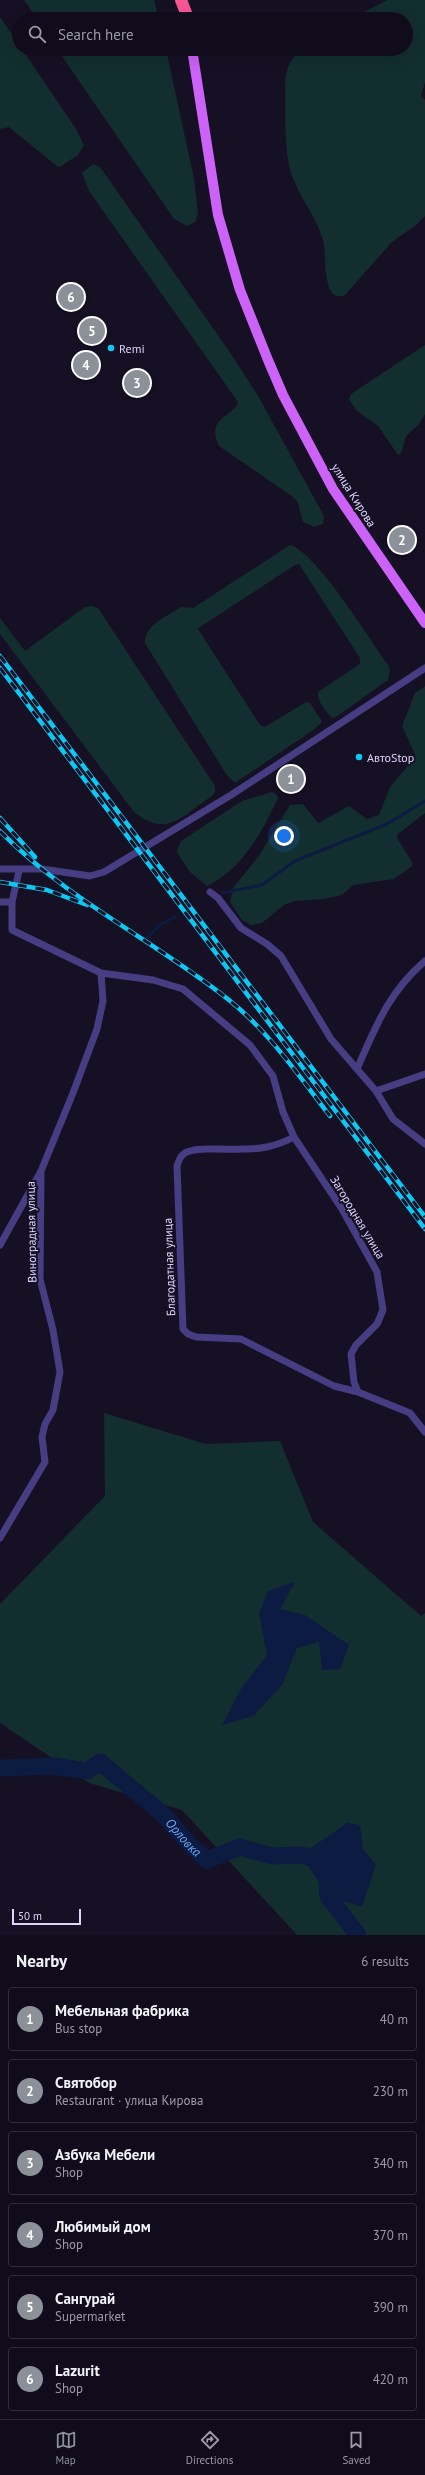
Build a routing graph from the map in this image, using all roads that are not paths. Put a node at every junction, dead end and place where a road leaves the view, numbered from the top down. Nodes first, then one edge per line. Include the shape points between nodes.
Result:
1 (181, 0) edge
2 (187, 0) edge
3 (186, 12) edge
4 (188, 12) edge
5 (193, 56) edge
6 (425, 623) edge
7 (425, 668) edge
8 (0, 869) edge
9 (19, 871) junction
10 (210, 892) dead end
11 (0, 902) edge
12 (12, 902) junction
13 (425, 961) edge
14 (101, 973) junction
15 (357, 1069) junction
16 (425, 1074) edge
17 (376, 1091) junction
18 (294, 1137) junction
19 (425, 1144) edge
20 (41, 1171) junction
21 (0, 1245) edge
22 (358, 1392) junction
23 (425, 1432) edge
24 (0, 1538) edge

1 - 3 highway
2 - 4 main road
5 - 6 main road, улица Кирова via 218,215 240,290 283,395 333,489
7 - 9 street via 231,795 104,872 90,876 42,869
8 - 9 street
9 - 12 street
10 - 15 street via 218,898 240,928 267,944 281,956 331,1039
11 - 12 street
12 - 14 street via 12,930
13 - 15 street via 409,975 385,1006
14 - 18 street via 153,980 183,990 250,1045 273,1076 283,1112
14 - 20 street, Виноградная улица via 103,1001 97,1029
15 - 17 street
16 - 17 street
17 - 19 street via 393,1119
18 - 22 street, Загородная улица via 342,1209 377,1272 383,1310 377,1324 356,1345 351,1354 354,1382
18 - 22 street, Благодатная улица via 277,1146 251,1149 196,1149 186,1152 181,1157 177,1166 183,1329 196,1337 241,1339 334,1386
20 - 21 street, Виноградная улица
20 - 24 street, Виноградная улица via 40,1279 60,1372 53,1410 45,1424 42,1437 45,1462
22 - 23 street via 410,1413

